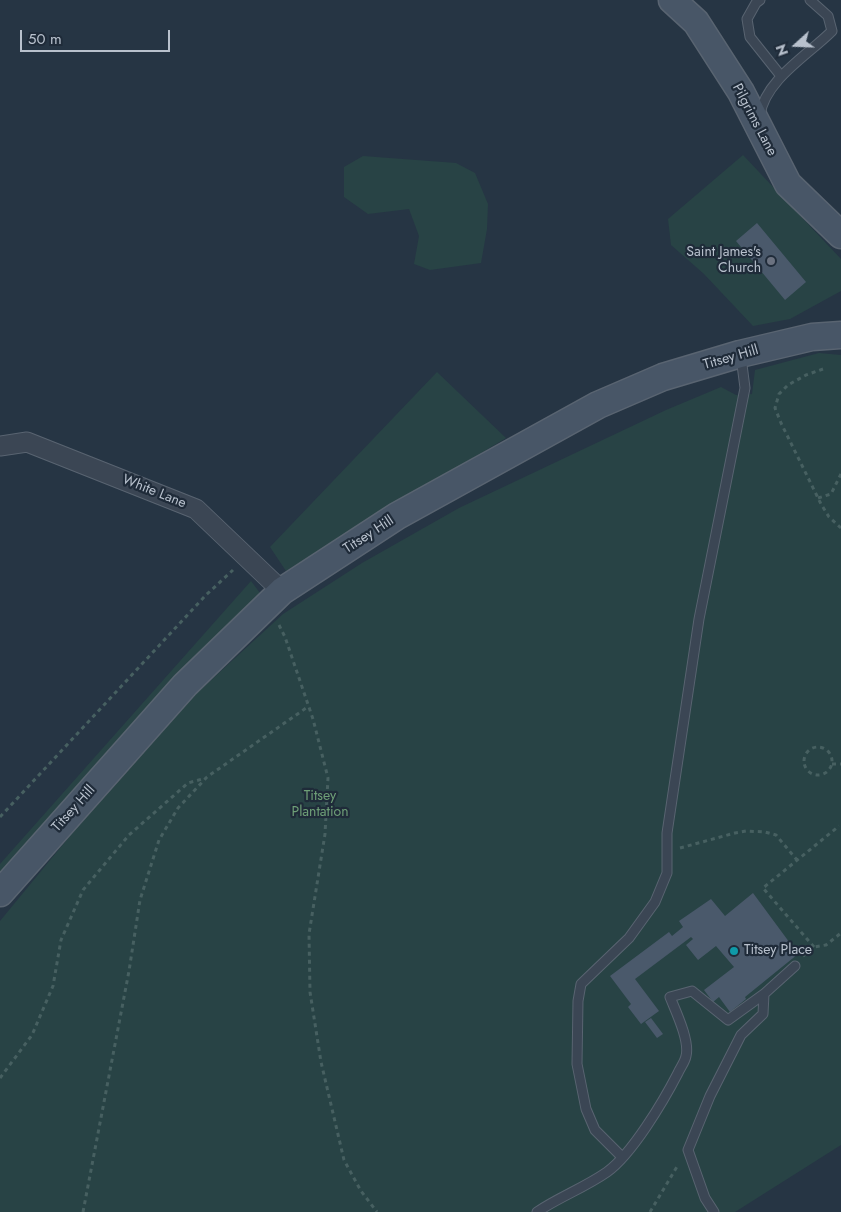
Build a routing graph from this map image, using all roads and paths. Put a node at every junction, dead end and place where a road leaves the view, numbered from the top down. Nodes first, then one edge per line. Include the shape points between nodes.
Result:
1 (672, 0) edge
2 (760, 0) edge
3 (810, 0) edge
4 (782, 76) junction
5 (758, 128) junction
6 (841, 235) edge
7 (841, 335) edge
8 (740, 354) junction
9 (823, 369) dead end
10 (0, 446) edge
11 (841, 474) edge
12 (818, 498) junction
13 (841, 528) edge
14 (246, 558) junction
15 (276, 598) junction
16 (308, 706) junction
17 (832, 764) junction
18 (841, 764) edge
19 (207, 778) junction
20 (0, 817) edge
21 (840, 826) edge
22 (667, 850) junction
23 (797, 860) junction
24 (0, 893) edge
25 (841, 933) edge
26 (814, 946) junction
27 (795, 966) joint
28 (764, 994) junction
29 (0, 1078) edge
30 (688, 1150) junction
31 (622, 1157) junction
32 (83, 1212) edge
33 (377, 1212) edge
34 (537, 1212) edge
35 (650, 1212) edge
36 (714, 1212) edge

1 - 5 main road, Pilgrims Lane via 696,22 741,92
2 - 4 lane via 747,18 750,37
3 - 4 lane via 828,16 832,31
4 - 5 lane via 762,106
5 - 6 main road, Pilgrims Lane via 788,184
7 - 8 main road, Titsey Hill via 812,337
8 - 15 main road, Titsey Hill via 663,377 598,405 397,516
8 - 22 lane via 745,388 699,619
9 - 12 path via 788,385 778,394 775,408
10 - 14 street, White Lane via 27,442 196,509
11 - 12 path via 831,494
12 - 13 path
14 - 15 street, White Lane
14 - 20 path via 206,595
15 - 16 path
15 - 24 main road, Titsey Hill via 185,685
16 - 19 path
16 - 33 path via 328,778 325,834 310,934 310,992 321,1062 344,1160 360,1191
17 - 17 path via 827,773 811,773 805,769 804,755 810,749 823,748
17 - 18 path
19 - 29 path via 188,782 130,835 82,890 61,940 53,986 32,1035
19 - 32 path via 178,808 159,840 140,900
21 - 23 path
22 - 23 path via 741,832 765,832 776,835
22 - 31 lane via 667,873 655,902 629,938 582,984 578,1001 577,1064 586,1109 595,1130
23 - 26 path via 763,888
25 - 26 path via 826,945
26 - 27 path
27 - 28 lane
28 - 30 lane via 763,1014 742,1035 710,1096
28 - 31 lane via 728,1020 692,991 670,997 684,1034 687,1055 668,1093
30 - 35 path
30 - 36 lane via 705,1198
31 - 34 lane via 608,1171 579,1190

